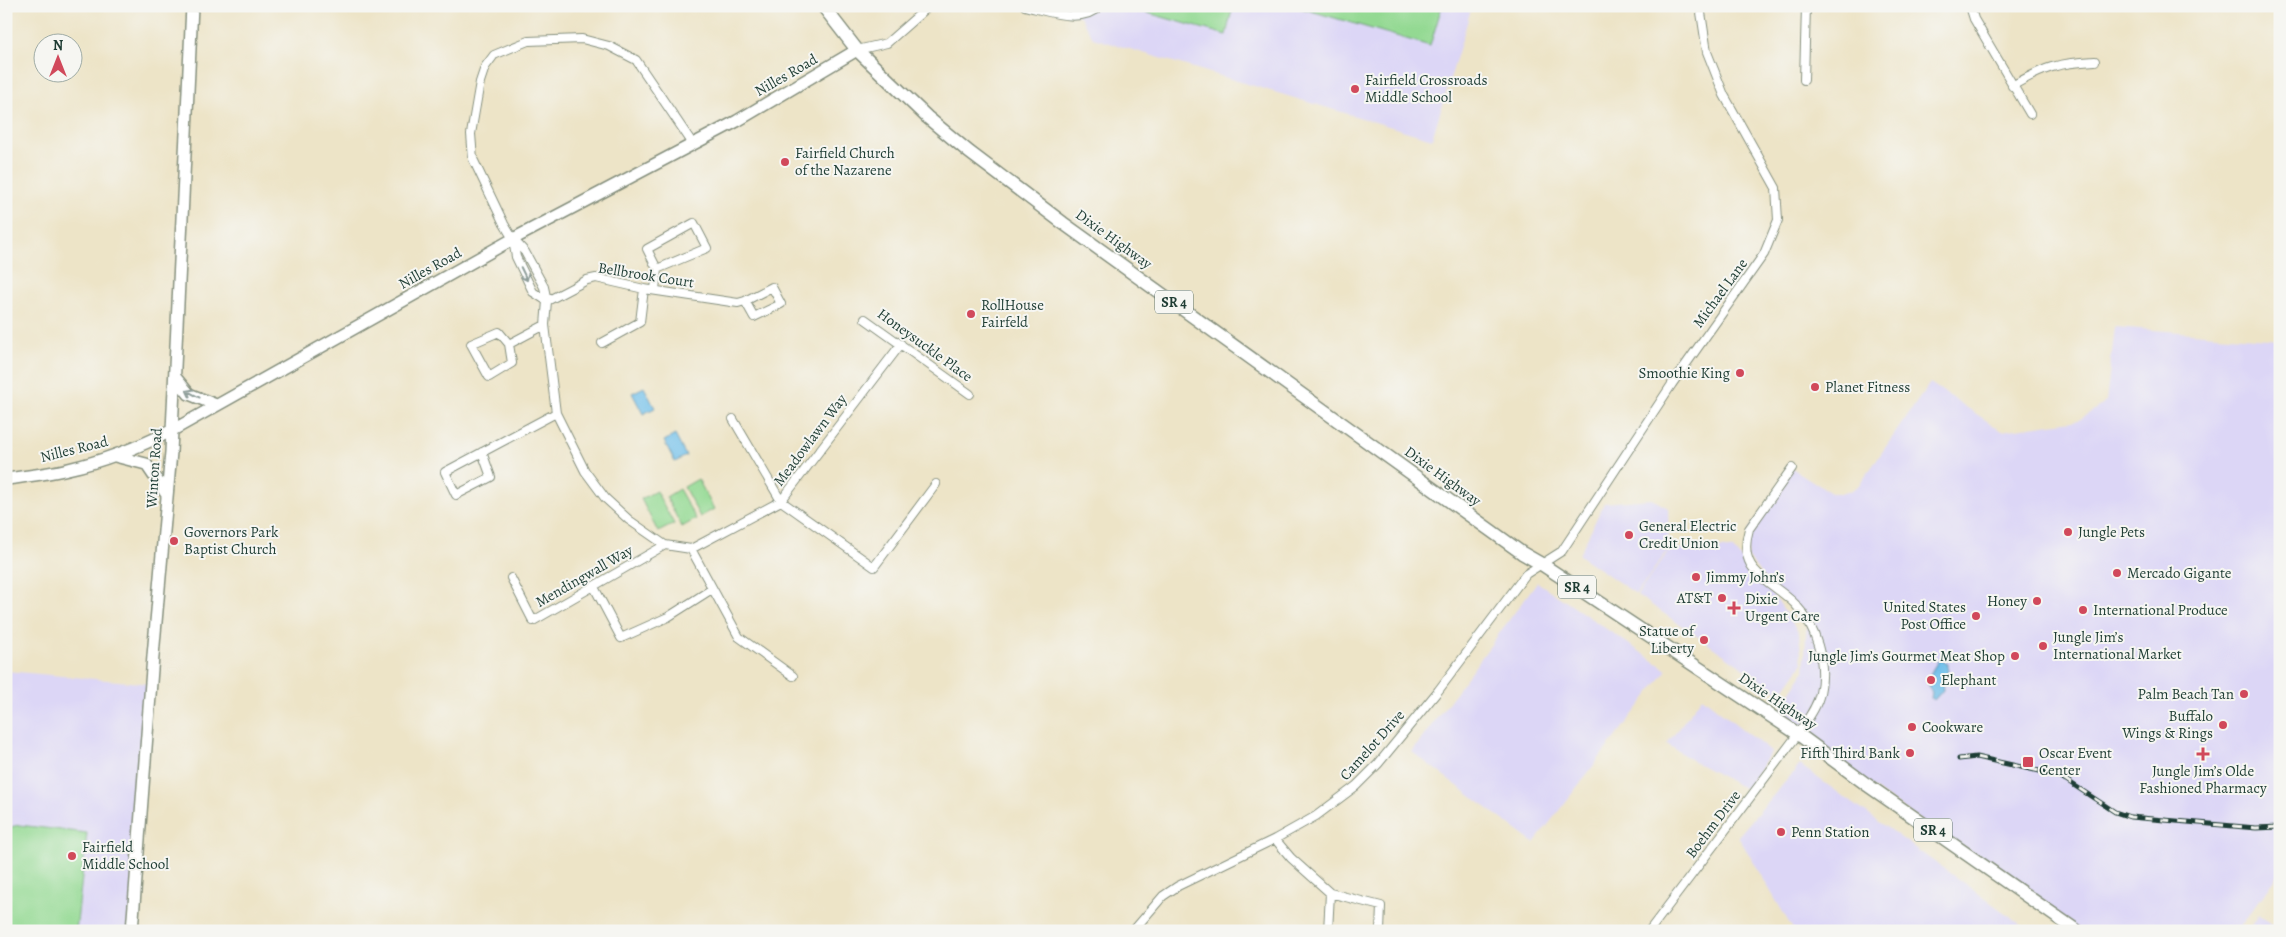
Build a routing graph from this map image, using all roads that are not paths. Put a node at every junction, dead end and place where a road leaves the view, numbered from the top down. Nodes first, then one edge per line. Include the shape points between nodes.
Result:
1 (192, 6) edge
2 (823, 6) edge
3 (929, 6) edge
4 (1025, 6) edge
5 (1100, 6) edge
6 (1700, 6) edge
7 (1806, 6) edge
8 (1970, 6) edge
9 (857, 50) junction
10 (2095, 61) dead end
11 (1804, 80) dead end
12 (2012, 86) junction
13 (2030, 114) dead end
14 (693, 144) junction
15 (513, 239) junction
16 (657, 270) junction
17 (644, 288) junction
18 (655, 290) junction
19 (546, 301) junction
20 (745, 301) junction
21 (865, 319) dead end
22 (545, 325) junction
23 (602, 343) dead end
24 (509, 344) junction
25 (901, 344) junction
26 (175, 377) junction
27 (970, 394) dead end
28 (216, 405) junction
29 (556, 413) junction
30 (733, 419) dead end
31 (173, 430) junction
32 (482, 452) junction
33 (113, 455) junction
34 (1792, 468) dead end
35 (6, 479) edge
36 (936, 484) dead end
37 (168, 495) junction
38 (781, 501) junction
39 (664, 545) junction
40 (691, 549) junction
41 (1543, 565) junction
42 (511, 578) dead end
43 (594, 587) junction
44 (712, 589) junction
45 (793, 676) dead end
46 (1798, 734) junction
47 (1275, 839) junction
48 (1330, 893) junction
49 (132, 931) edge
50 (1133, 931) edge
51 (1328, 931) edge
52 (1380, 931) edge
53 (1649, 931) edge
54 (2077, 931) edge

1 - 26 street, Winton Road
2 - 9 main road, Dixie Highway / SR 4
3 - 9 street via 886,43
4 - 5 street via 1067,16 1080,16
6 - 41 street, Michael Lane via 1707,52 1724,95 1776,188 1778,220 1764,254 1672,384 1562,551
7 - 11 street
8 - 12 street via 1974,19
9 - 14 street, Nilles Road
9 - 41 main road, Dixie Highway / SR 4 via 927,117 1063,223
10 - 12 street via 2061,63
12 - 13 street
14 - 15 street, Nilles Road
14 - 15 street via 636,60 609,46 582,39 528,41 494,54 480,82 471,134 473,159
15 - 19 street via 525,252 544,287
15 -> 19 street via 516,257 533,292
15 - 28 street, Nilles Road
16 - 16 street via 646,249 694,223 707,248
16 - 18 street
17 - 18 street, Bellbrook Court
17 - 19 street, Bellbrook Court via 596,278
17 - 23 street via 640,322
18 - 20 street, Bellbrook Court via 738,303
19 - 22 street
20 - 20 street, Bellbrook Court via 754,317 781,304 772,287
21 - 25 street, Honeysuckle Place
22 - 24 street
22 - 29 street
24 - 24 street via 499,332 471,344 489,377 512,363
25 - 27 street, Honeysuckle Place
25 - 38 street, Meadowlawn Way
28 -> 26 street via 189,394
26 - 31 street, Winton Road
28 - 31 street, Nilles Road
29 - 32 street
29 - 39 street via 584,472 605,498 628,520
30 - 38 street, Meadowlawn Way
31 - 33 street, Nilles Road via 138,448
31 - 37 street, Winton Road
32 - 32 street via 445,472 456,495 491,477
33 - 35 street, Nilles Road via 66,469
33 - 37 street via 146,464
34 - 46 street, Boehm Drive via 1750,529 1746,540 1748,557 1756,574 1793,602 1802,613 1820,651 1820,694
36 - 38 street via 874,567
37 - 49 street, Winton Road
38 - 40 street
39 - 40 street
39 - 43 street, Mendingwall Way
40 - 44 street
41 - 46 main road, Dixie Highway / SR 4
41 - 47 street, Camelot Drive via 1526,574 1438,691 1362,780 1336,803
42 - 43 street, Mendingwall Way via 533,621
43 - 44 street via 621,638 668,617
44 - 45 street via 739,637
46 - 53 street, Boehm Drive
46 - 54 main road, Dixie Highway / SR 4
47 - 48 street
47 - 50 street, Camelot Drive via 1178,886 1163,896
48 - 51 street
48 - 52 street via 1381,906

